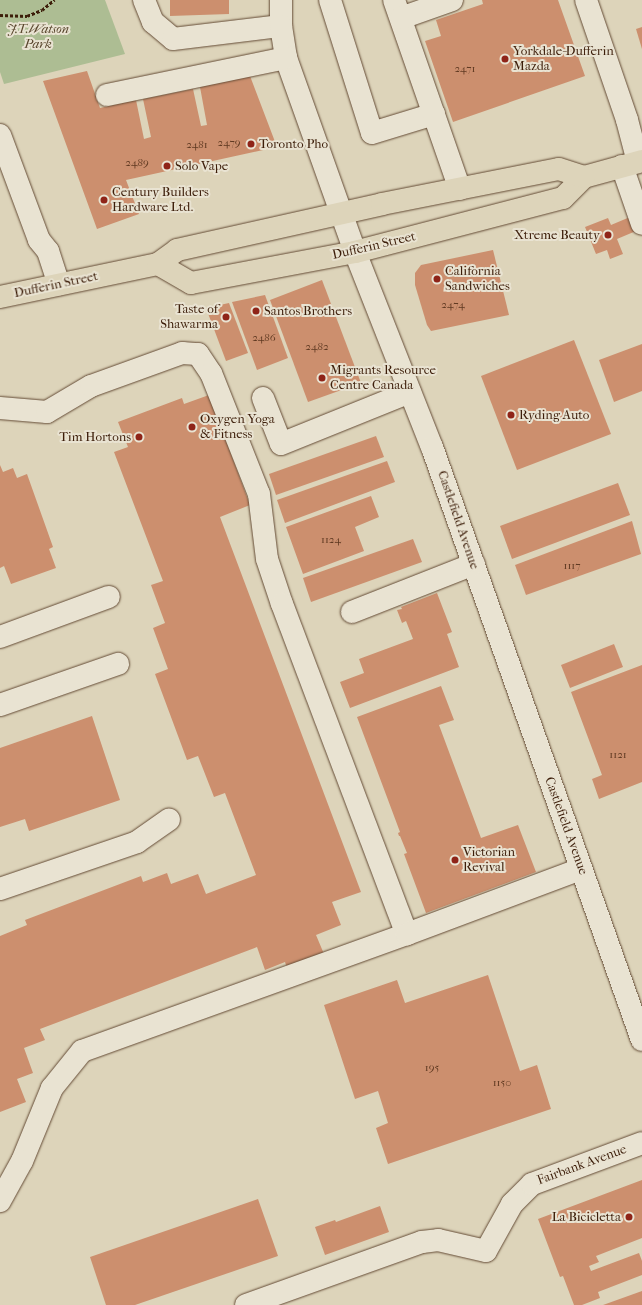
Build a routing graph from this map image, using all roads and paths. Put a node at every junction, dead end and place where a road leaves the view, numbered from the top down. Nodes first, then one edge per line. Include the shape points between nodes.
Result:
1 (54, 0) edge
2 (144, 0) edge
3 (281, 0) edge
4 (330, 0) edge
5 (452, 0) edge
6 (586, 0) edge
7 (398, 9) edge
8 (0, 15) edge
9 (281, 26) junction
10 (286, 58) junction
11 (107, 95) dead end
12 (434, 114) junction
13 (0, 136) edge
14 (634, 163) edge
15 (584, 177) junction
16 (460, 189) junction
17 (340, 214) junction
18 (642, 224) edge
19 (355, 252) junction
20 (158, 264) junction
21 (59, 284) junction
22 (0, 297) edge
23 (410, 392) junction
24 (263, 398) dead end
25 (0, 408) edge
26 (474, 564) junction
27 (109, 597) dead end
28 (352, 612) dead end
29 (0, 637) edge
30 (118, 664) dead end
31 (0, 705) edge
32 (169, 820) dead end
33 (581, 869) junction
34 (0, 889) edge
35 (407, 934) junction
36 (642, 1040) edge
37 (642, 1143) edge
38 (0, 1201) edge
39 (246, 1305) edge

1 - 8 path via 42,10 27,16
2 - 9 street via 153,22 172,38
3 - 9 street, Castlefield Avenue
4 - 12 street via 372,133
5 - 7 street
6 - 14 street via 627,120
7 - 12 street
9 - 10 street, Castlefield Avenue
10 - 11 street
10 - 17 street, Castlefield Avenue
12 - 16 street
13 - 21 street via 39,240 48,250
14 - 15 main road, Dufferin Street
14 - 18 street
15 - 16 main road, Dufferin Street via 559,169
15 - 19 main road, Dufferin Street via 563,198
16 - 17 main road, Dufferin Street
17 - 19 street, Castlefield Avenue
17 - 20 main road, Dufferin Street via 177,250
19 - 20 main road, Dufferin Street via 191,283
19 - 23 street, Castlefield Avenue
20 - 21 main road, Dufferin Street
21 - 22 main road, Dufferin Street
23 - 24 street via 281,444
23 - 26 street, Castlefield Avenue
25 - 35 street via 47,412 91,386 182,353 198,354 211,373 259,494 267,559 282,604
26 - 28 street
26 - 33 street, Castlefield Avenue
27 - 29 street
30 - 31 street
32 - 34 street via 137,842
33 - 35 street
33 - 36 street, Castlefield Avenue
35 - 38 street via 82,1051 52,1088 22,1161
37 - 39 street, Fairbank Avenue via 532,1184 512,1204 486,1251 438,1240 422,1242

